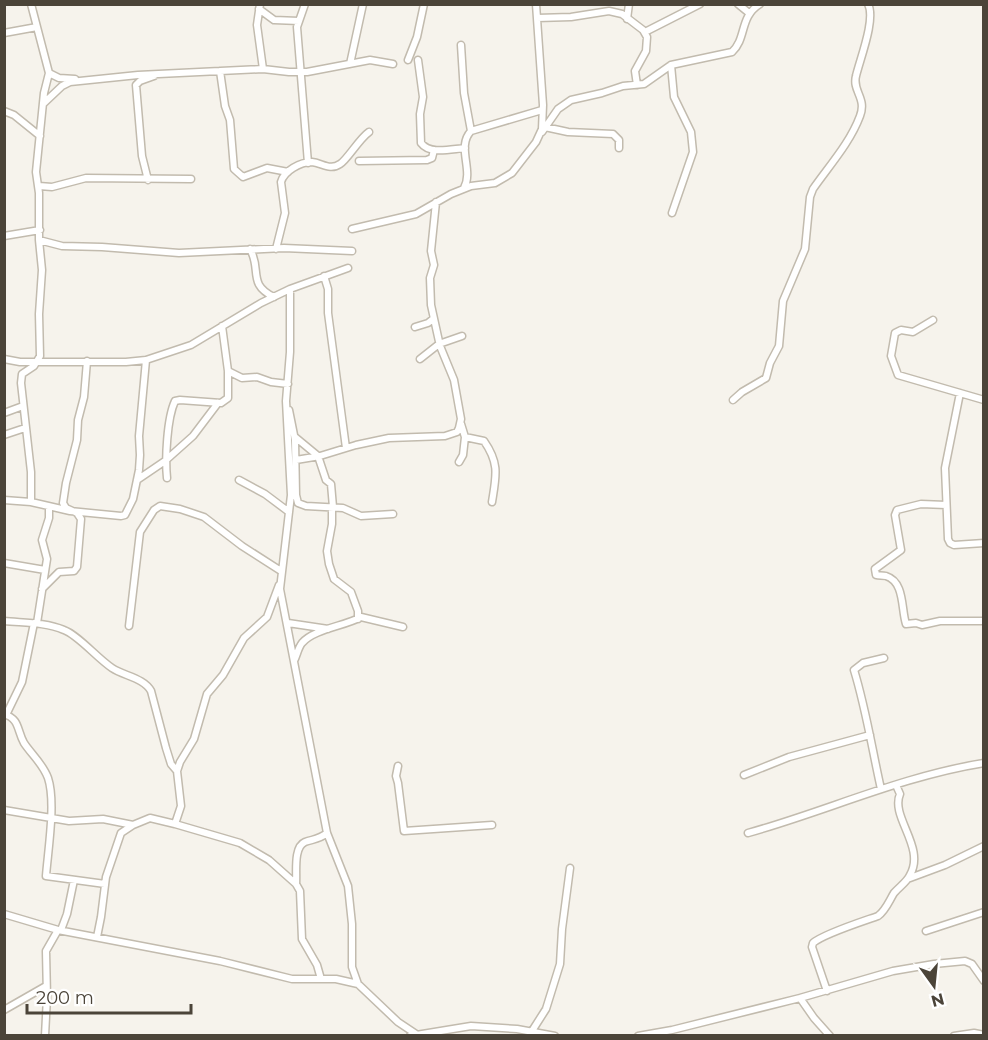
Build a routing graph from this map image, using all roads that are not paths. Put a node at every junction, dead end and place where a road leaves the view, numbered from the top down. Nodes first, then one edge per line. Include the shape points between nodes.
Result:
1 (31, 4) edge
2 (305, 4) edge
3 (363, 4) edge
4 (424, 4) edge
5 (536, 4) edge
6 (629, 4) edge
7 (699, 4) edge
8 (738, 4) edge
9 (760, 4) edge
10 (868, 4) edge
11 (259, 7) edge
12 (748, 13) junction
13 (537, 18) junction
14 (627, 19) junction
15 (299, 21) junction
16 (37, 27) junction
17 (645, 32) junction
18 (4, 33) edge
19 (461, 45) dead end
20 (408, 60) dead end
21 (418, 60) dead end
22 (351, 64) junction
23 (393, 64) dead end
24 (671, 65) junction
25 (263, 69) junction
26 (220, 71) junction
27 (300, 72) junction
28 (49, 73) junction
29 (160, 74) junction
30 (109, 78) junction
31 (637, 85) junction
32 (44, 103) junction
33 (542, 110) junction
34 (4, 111) edge
35 (545, 127) junction
36 (471, 131) junction
37 (369, 132) dead end
38 (541, 135) junction
39 (40, 136) junction
40 (465, 148) junction
41 (619, 148) dead end
42 (435, 150) junction
43 (359, 161) dead end
44 (308, 163) junction
45 (288, 172) junction
46 (191, 179) dead end
47 (148, 180) junction
48 (39, 186) junction
49 (464, 188) junction
50 (436, 202) junction
51 (672, 213) dead end
52 (352, 229) dead end
53 (40, 230) junction
54 (4, 236) edge
55 (39, 240) junction
56 (249, 249) junction
57 (276, 249) junction
58 (352, 251) dead end
59 (348, 268) dead end
60 (324, 276) junction
61 (290, 289) junction
62 (274, 297) junction
63 (433, 319) junction
64 (933, 320) dead end
65 (222, 326) junction
66 (415, 327) dead end
67 (462, 336) dead end
68 (439, 344) junction
69 (4, 359) edge
70 (420, 359) dead end
71 (146, 360) junction
72 (38, 362) junction
73 (87, 362) junction
74 (228, 370) junction
75 (288, 384) junction
76 (960, 393) junction
77 (732, 400) dead end
78 (984, 400) edge
79 (286, 401) junction
80 (218, 403) junction
81 (23, 406) junction
82 (4, 413) edge
83 (460, 423) junction
84 (25, 428) junction
85 (4, 435) edge
86 (295, 437) junction
87 (465, 437) junction
88 (346, 448) junction
89 (318, 456) junction
90 (296, 459) junction
91 (165, 461) junction
92 (459, 462) dead end
93 (167, 478) dead end
94 (137, 480) junction
95 (239, 480) dead end
96 (4, 500) edge
97 (31, 502) junction
98 (492, 502) dead end
99 (946, 505) junction
100 (49, 507) junction
101 (332, 507) junction
102 (70, 511) junction
103 (289, 512) junction
104 (393, 514) dead end
105 (984, 543) edge
106 (4, 563) edge
107 (45, 570) junction
108 (281, 571) junction
109 (280, 582) junction
110 (42, 589) junction
111 (358, 619) junction
112 (4, 621) edge
113 (984, 621) edge
114 (35, 623) junction
115 (288, 623) junction
116 (129, 626) dead end
117 (403, 627) dead end
118 (329, 629) junction
119 (884, 658) dead end
120 (293, 662) junction
121 (5, 714) edge
122 (870, 735) junction
123 (984, 763) edge
124 (398, 766) dead end
125 (177, 771) junction
126 (744, 775) dead end
127 (896, 784) junction
128 (881, 789) junction
129 (4, 810) edge
130 (50, 818) junction
131 (175, 824) junction
132 (133, 825) junction
133 (492, 825) dead end
134 (327, 833) junction
135 (748, 833) dead end
136 (984, 846) edge
137 (570, 868) dead end
138 (909, 878) junction
139 (74, 880) junction
140 (105, 884) junction
141 (296, 884) junction
142 (984, 912) edge
143 (4, 914) edge
144 (59, 930) junction
145 (926, 931) dead end
146 (97, 937) junction
147 (321, 979) junction
148 (984, 981) edge
149 (358, 984) junction
150 (46, 986) junction
151 (827, 991) junction
152 (800, 998) junction
153 (4, 1010) edge
154 (532, 1032) junction
155 (413, 1034) edge
156 (45, 1035) edge
157 (555, 1035) edge
158 (638, 1035) edge
159 (830, 1035) edge
160 (954, 1035) edge
161 (981, 1035) edge

1 - 16 street
2 - 15 street
3 - 22 street
4 - 20 street
5 - 13 street
6 - 14 street
7 - 17 street
8 - 12 street
9 - 12 street
10 - 77 street via 871,15 855,78 863,100 860,115 810,197 805,249 783,301 780,341 767,375
11 - 15 street via 274,20
11 - 25 street via 257,25
12 - 24 street via 738,46 732,52
13 - 14 street via 609,11
13 - 33 street
14 - 17 street
15 - 27 street
16 - 18 street
16 - 28 street
17 - 31 street via 648,45 635,71
19 - 36 street
21 - 42 street via 423,97 420,143
22 - 23 street via 374,60
22 - 27 street
24 - 31 street
24 - 51 street via 674,97 690,128 693,152
25 - 26 street
25 - 27 street
26 - 29 street
26 - 45 street via 230,120 234,170 240,177 267,168
27 - 44 street
28 - 30 street via 59,78
28 - 32 street
29 - 30 street
29 - 47 street via 136,85
30 - 32 street via 70,82
31 - 35 street via 571,100 558,109
32 - 39 street
33 - 36 street
33 - 38 street
34 - 39 street
35 - 38 street
35 - 41 street via 616,135
36 - 40 street
37 - 44 street via 340,164 329,167
38 - 49 street via 507,177 487,186
39 - 48 street via 36,172
40 - 42 street
40 - 49 street via 468,172
42 - 43 street via 427,160
44 - 45 street
45 - 57 street via 281,180 285,213
46 - 47 street
47 - 48 street via 86,178 52,187
48 - 53 street
49 - 50 street
50 - 52 street via 416,214
50 - 63 street via 430,278
53 - 54 street
53 - 55 street
55 - 56 street via 62,246 179,253
55 - 72 street via 42,270
56 - 57 street
56 - 62 street via 255,260 257,282
57 - 58 street
59 - 60 street
60 - 61 street
60 - 88 street
61 - 62 street
61 - 75 street
62 - 65 street
63 - 66 street
63 - 68 street
64 - 76 street via 913,332 895,333 892,359 902,378
65 - 71 street via 191,345
65 - 74 street
67 - 68 street
68 - 70 street
68 - 83 street via 454,380
69 - 72 street
71 - 73 street
71 - 94 street
72 - 73 street
72 - 81 street via 21,376
73 - 102 street via 77,440 63,503
74 - 75 street via 242,378
74 - 80 street via 228,398
75 - 79 street
76 - 78 street
76 - 99 street via 945,468
79 - 86 street
79 - 103 street
80 - 91 street via 193,436
80 - 91 street via 175,401
81 - 82 street
81 - 84 street
83 - 87 street
83 - 88 street via 457,432 446,436 389,438
84 - 85 street
84 - 97 street
86 - 89 street
86 - 90 street
87 - 92 street
87 - 98 street via 484,441 496,462
88 - 89 street
89 - 90 street
89 - 101 street via 331,484
90 - 101 street via 298,503
91 - 93 street
91 - 94 street
94 - 102 street via 133,499 123,516
95 - 103 street
96 - 97 street
97 - 100 street
99 - 105 street via 950,543
99 - 113 street via 921,504 897,510 901,550 875,569 876,575 887,576 896,584 902,595 906,624
100 - 102 street
100 - 107 street via 42,540 47,559
101 - 104 street via 361,516
101 - 111 street via 329,564 334,579 351,592
102 - 110 street via 81,519 77,567 74,571 59,572
103 - 108 street
106 - 107 street
107 - 110 street
108 - 109 street
108 - 116 street via 204,517 160,506 140,532
109 - 115 street
109 - 125 street via 272,610 244,638 205,699 194,739
110 - 114 street
111 - 117 street via 367,617
111 - 118 street
112 - 114 street
114 - 121 street via 22,682
114 - 125 street via 68,631 112,669 147,686 165,748
115 - 118 street
115 - 120 street
118 - 120 street via 305,640
119 - 122 street via 863,663 854,670
120 - 134 street
121 - 130 street via 19,726 23,742 49,780
122 - 126 street via 789,757
122 - 128 street
123 - 127 street
124 - 133 street via 404,831
125 - 131 street via 180,806
127 - 128 street
127 - 138 street via 904,827 913,846 914,864
128 - 135 street
129 - 130 street
130 - 132 street via 103,819
130 - 139 street via 46,876
131 - 132 street via 150,818
131 - 141 street via 240,843 269,860
132 - 140 street via 121,833
134 - 141 street via 299,846
134 - 149 street via 348,886 352,967
136 - 138 street
137 - 154 street via 560,964 546,1008
138 - 151 street via 878,916 813,943
139 - 140 street
139 - 144 street via 67,914
140 - 146 street
141 - 147 street via 300,891 302,939
142 - 145 street
143 - 144 street
144 - 146 street
144 - 150 street via 46,951
146 - 147 street via 292,979
147 - 149 street
148 - 151 street via 972,964 957,960 893,971
149 - 155 street
150 - 153 street
150 - 156 street
151 - 152 street
152 - 158 street
152 - 159 street
154 - 155 street via 471,1026
154 - 157 street
160 - 161 street

